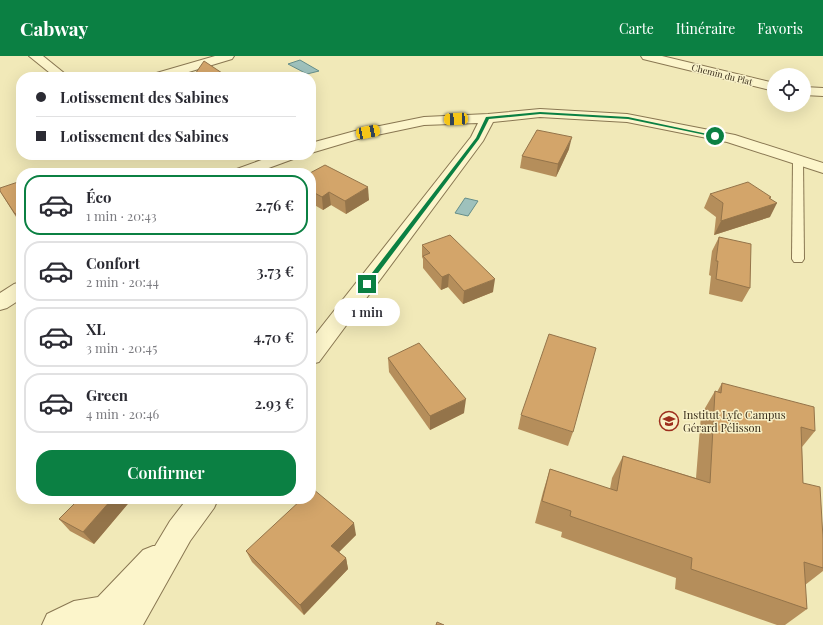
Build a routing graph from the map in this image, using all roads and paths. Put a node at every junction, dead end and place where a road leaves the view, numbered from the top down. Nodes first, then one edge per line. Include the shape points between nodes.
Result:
1 (35, 56) edge
2 (228, 56) edge
3 (647, 56) edge
4 (56, 72) edge
5 (175, 72) edge
6 (767, 85) edge
7 (811, 91) edge
8 (823, 92) edge
9 (488, 118) junction
10 (316, 146) edge
11 (276, 160) edge
12 (798, 160) junction
13 (254, 168) edge
14 (823, 168) edge
15 (798, 259) dead end
16 (16, 292) edge
17 (0, 302) edge
18 (316, 349) edge
19 (200, 504) edge
20 (119, 620) edge
21 (58, 625) edge

1 - 4 street
2 - 5 street
3 - 6 street, Chemin du Plat
7 - 8 street
9 - 10 street via 424,121 354,135
9 - 12 street via 540,113 628,118 730,138
9 - 18 street via 478,138
11 - 13 street
12 - 14 street
12 - 15 lane
16 - 17 street
19 - 20 street
20 - 21 street via 74,617

